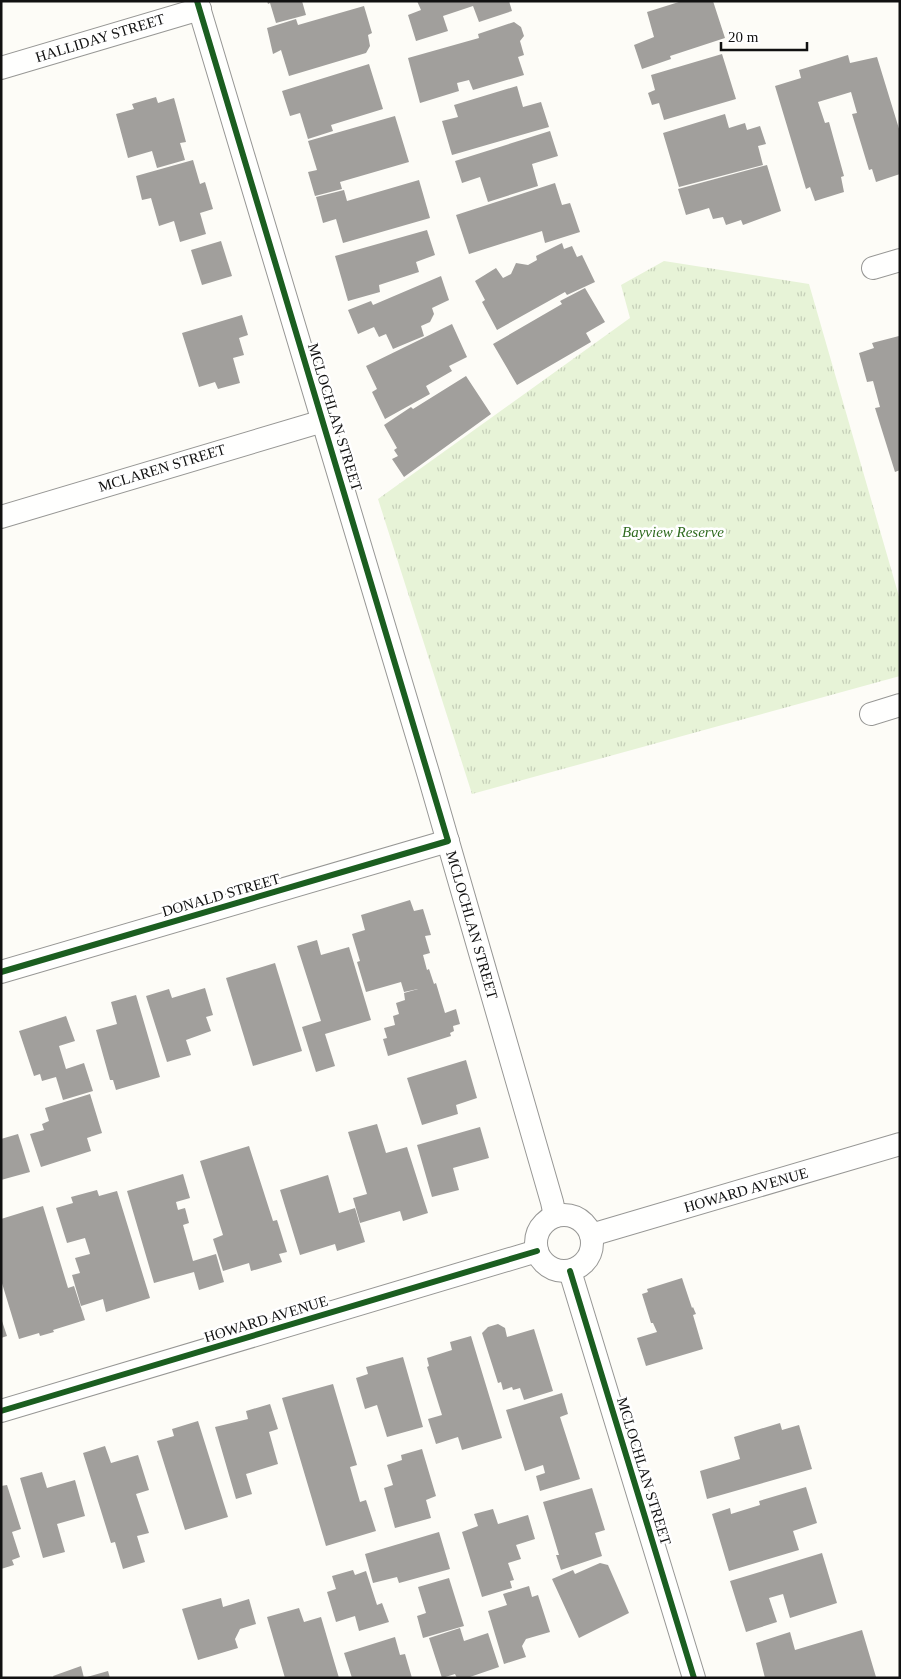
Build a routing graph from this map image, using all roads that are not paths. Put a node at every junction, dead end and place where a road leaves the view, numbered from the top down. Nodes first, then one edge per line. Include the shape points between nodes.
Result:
1 (198, 5) edge
2 (1, 68) edge
3 (900, 260) edge
4 (873, 268) dead end
5 (324, 420) junction
6 (1, 517) edge
7 (900, 705) edge
8 (871, 714) dead end
9 (448, 841) junction
10 (1, 972) edge
11 (900, 1144) edge
12 (555, 1216) junction
13 (591, 1235) junction
14 (537, 1251) junction
15 (570, 1271) junction
16 (1, 1412) edge
17 (694, 1678) edge

1 - 2 street, HALLIDAY STREET
1 - 5 street, MCLOCHLAN STREET
3 - 4 street
5 - 6 street, MCLAREN STREET
5 - 9 street, MCLOCHLAN STREET
7 - 8 street
9 - 10 street, DONALD STREET
9 - 12 street, MCLOCHLAN STREET
11 - 13 street, HOWARD AVENUE
12 - 13 street via 575,1217 583,1222
12 - 14 street via 538,1232
13 - 15 street via 590,1255 585,1263
14 - 15 street via 551,1268 560,1272
14 - 16 street, HOWARD AVENUE
15 - 17 street, MCLOCHLAN STREET

